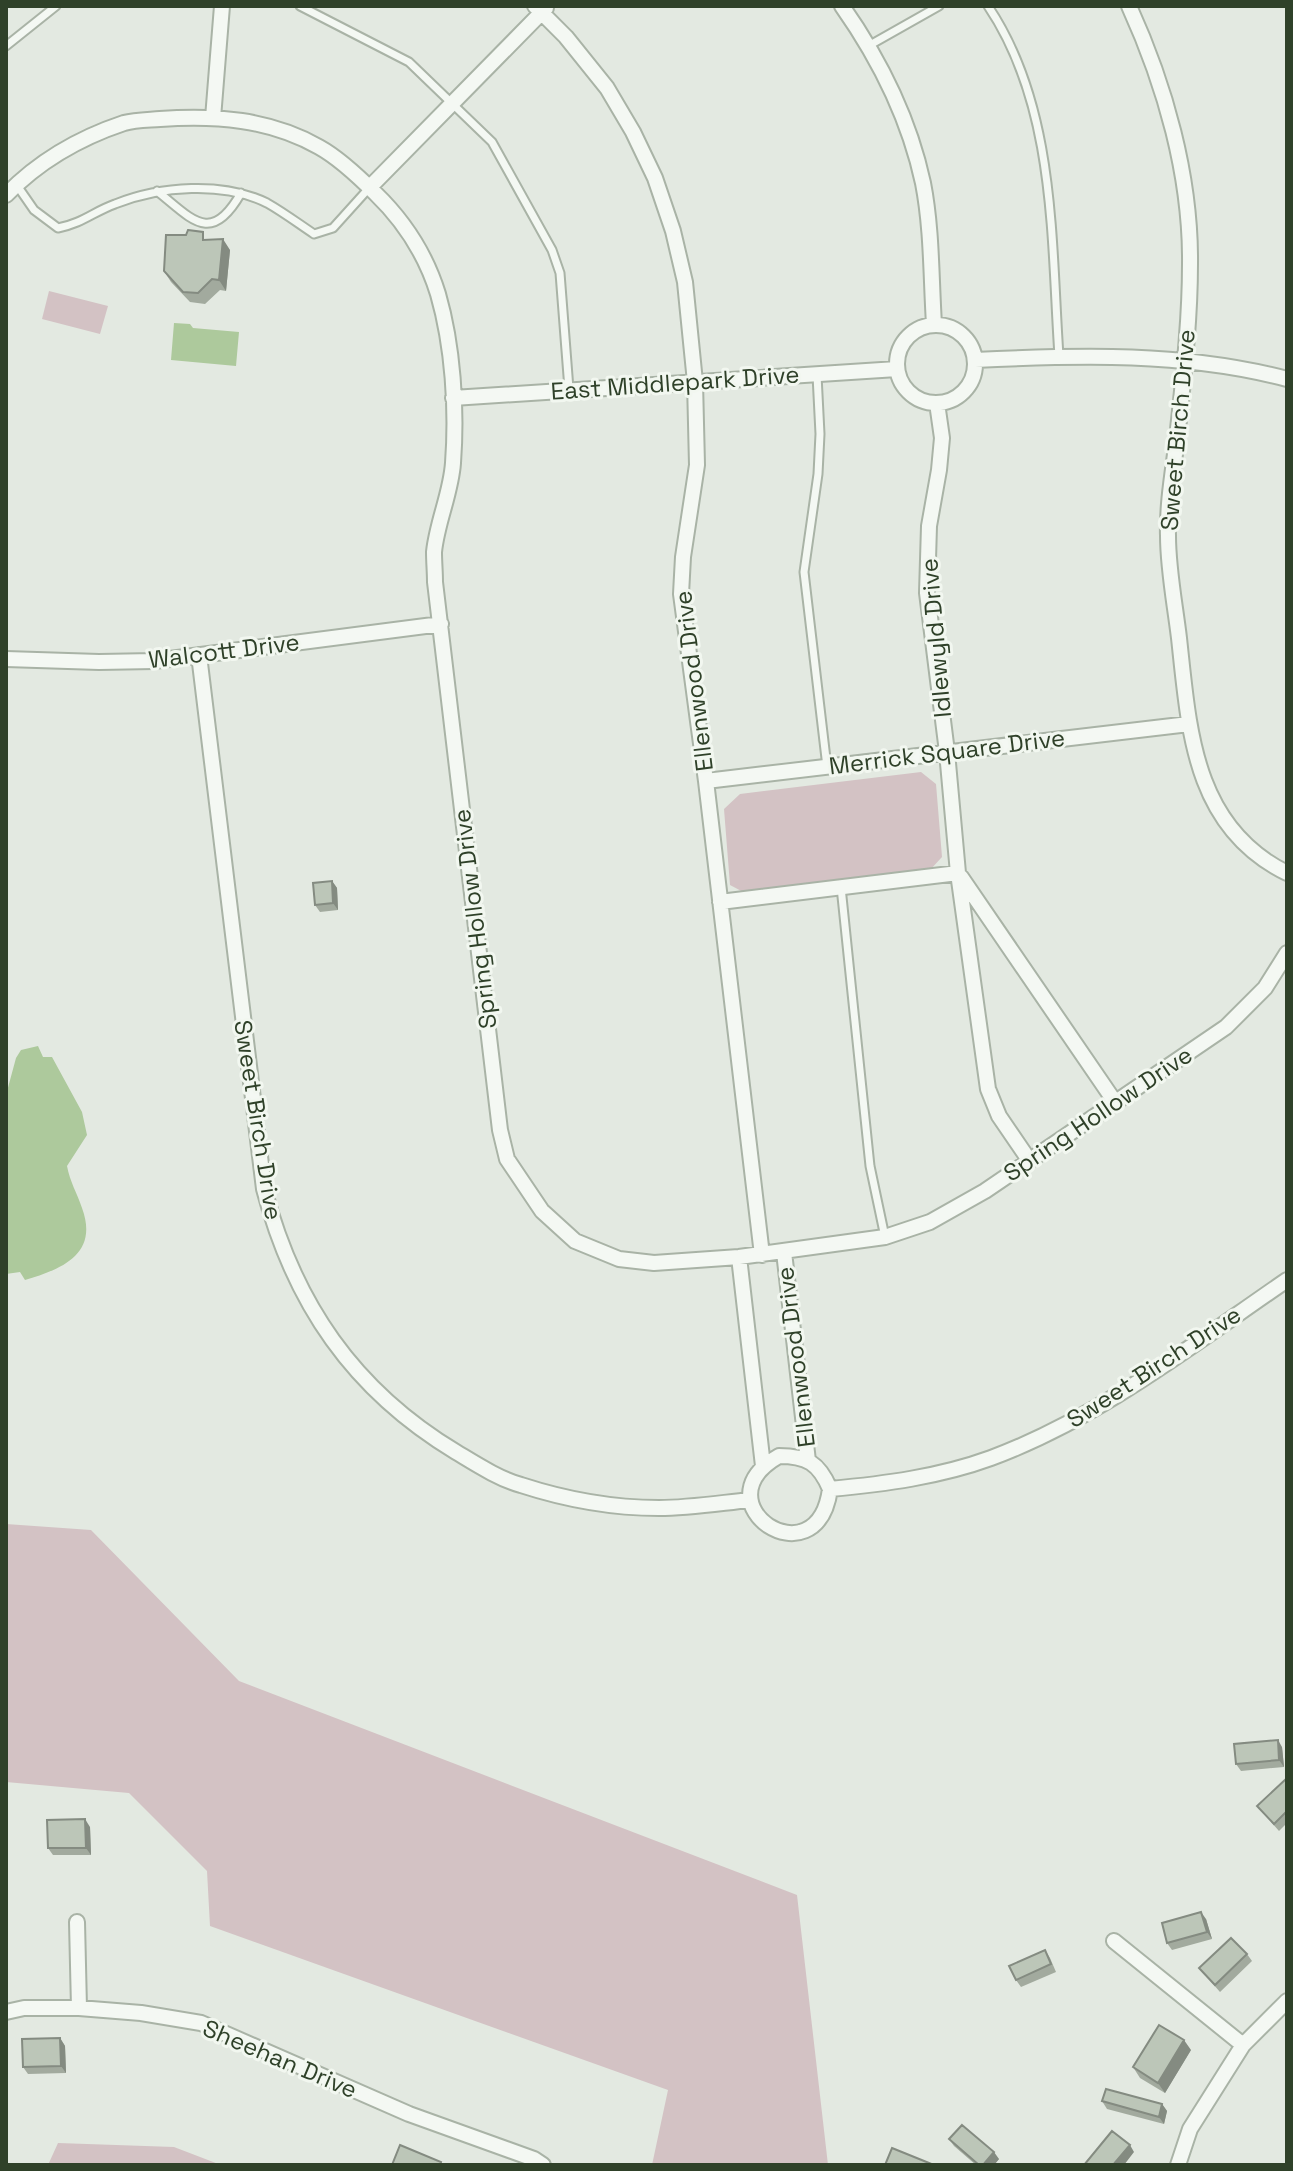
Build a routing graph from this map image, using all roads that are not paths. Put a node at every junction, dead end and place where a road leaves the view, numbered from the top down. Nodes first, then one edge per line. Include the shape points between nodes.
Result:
1 (56, 6) edge
2 (222, 6) edge
3 (300, 6) edge
4 (842, 6) edge
5 (939, 6) edge
6 (988, 6) edge
7 (1129, 6) edge
8 (542, 8) edge
9 (870, 45) junction
10 (6, 46) edge
11 (452, 103) junction
12 (213, 118) junction
13 (9, 184) edge
14 (370, 187) junction
15 (157, 191) junction
16 (241, 193) junction
17 (934, 324) junction
18 (1059, 356) junction
19 (975, 360) junction
20 (1186, 361) junction
21 (897, 369) junction
22 (817, 374) junction
23 (1287, 379) edge
24 (695, 382) junction
25 (569, 389) junction
26 (453, 398) junction
27 (937, 403) junction
28 (441, 624) junction
29 (199, 655) junction
30 (6, 659) edge
31 (1189, 724) junction
32 (947, 752) junction
33 (827, 767) junction
34 (706, 781) junction
35 (958, 873) junction
36 (1287, 873) edge
37 (841, 887) junction
38 (720, 902) junction
39 (1287, 953) edge
40 (1115, 1102) junction
41 (1029, 1160) junction
42 (885, 1237) junction
43 (784, 1252) junction
44 (762, 1255) junction
45 (739, 1257) junction
46 (1287, 1280) edge
47 (808, 1461) junction
48 (763, 1466) junction
49 (830, 1489) junction
50 (750, 1500) junction
51 (77, 1922) dead end
52 (1114, 1941) dead end
53 (1287, 2001) edge
54 (79, 2008) junction
55 (6, 2012) edge
56 (1243, 2045) junction
57 (543, 2165) edge
58 (1178, 2165) edge

1 - 10 lane
2 - 12 street
3 - 11 lane via 409,62
4 - 9 street
5 - 9 lane
6 - 18 lane via 1020,67 1048,187
7 - 20 street, Sweet Birch Drive via 1166,104 1181,171 1191,262
8 - 11 street
8 - 24 street, Ellenwood Drive via 607,88 655,178 685,282
9 - 17 street via 893,93 923,184
11 - 14 street
11 - 25 lane via 492,142 552,250 562,285
12 - 13 street, Spring Hollow Drive via 128,122 61,150
12 - 14 street, Spring Hollow Drive via 287,132 329,153
13 - 15 lane via 58,228
14 - 16 lane via 333,228 314,234
14 - 26 street, Spring Hollow Drive via 417,244 438,294
15 - 16 lane
15 - 16 lane via 180,212 208,223 230,212
17 - 19 street via 962,334
17 - 21 street via 910,335 899,351
18 - 19 street
18 - 20 street
19 - 27 street via 969,385 955,398
20 - 23 street
20 - 31 street, Sweet Birch Drive via 1168,535
21 - 22 street, East Middlepark Drive
21 - 27 street via 911,393
22 - 24 street, East Middlepark Drive
22 - 33 lane via 818,474 804,572
24 - 25 street, East Middlepark Drive
24 - 34 street, Ellenwood Drive via 697,465 681,594
25 - 26 street, East Middlepark Drive
26 - 28 street, Spring Hollow Drive via 454,465 434,550
27 - 32 street, Idlewyld Drive via 942,438 929,526 927,593
28 - 29 street, Walcott Drive
28 - 45 street, Spring Hollow Drive via 507,1159 542,1211 589,1247 619,1259 654,1263
29 - 30 street, Walcott Drive via 113,662
29 - 50 street, Sweet Birch Drive via 264,1189 276,1234 310,1307 375,1390 425,1433 517,1484 563,1496 659,1508
31 - 32 street, Merrick Square Drive
31 - 36 street, Sweet Birch Drive via 1203,782 1220,813 1247,846
32 - 33 street, Merrick Square Drive
32 - 35 street, Idlewyld Drive
33 - 34 street, Merrick Square Drive
34 - 38 street, Ellenwood Drive
35 - 37 street
35 - 40 street, Idlewyld Drive
35 - 41 street, Idlewyld Drive via 988,1089
37 - 38 street
37 - 42 lane via 870,1166
38 - 44 street, Ellenwood Drive
39 - 40 street, Spring Hollow Drive via 1265,988 1226,1027
40 - 41 street, Spring Hollow Drive
41 - 42 street, Spring Hollow Drive via 930,1222
42 - 43 street, Spring Hollow Drive
43 - 44 street, Spring Hollow Drive
43 - 47 street, Ellenwood Drive
44 - 45 street, Spring Hollow Drive
45 - 48 street, Ellenwood Drive
46 - 49 street, Sweet Birch Drive via 1134,1385 1057,1429 989,1458 933,1473
47 - 48 street via 779,1456
47 - 49 street
48 - 50 street via 752,1481
49 - 50 street via 822,1516 808,1529 790,1534 772,1530 757,1518
51 - 54 street
52 - 56 street
53 - 56 street
54 - 55 street, Sheehan Drive
54 - 57 street, Sheehan Drive via 201,2023 409,2114
56 - 58 street via 1190,2129

